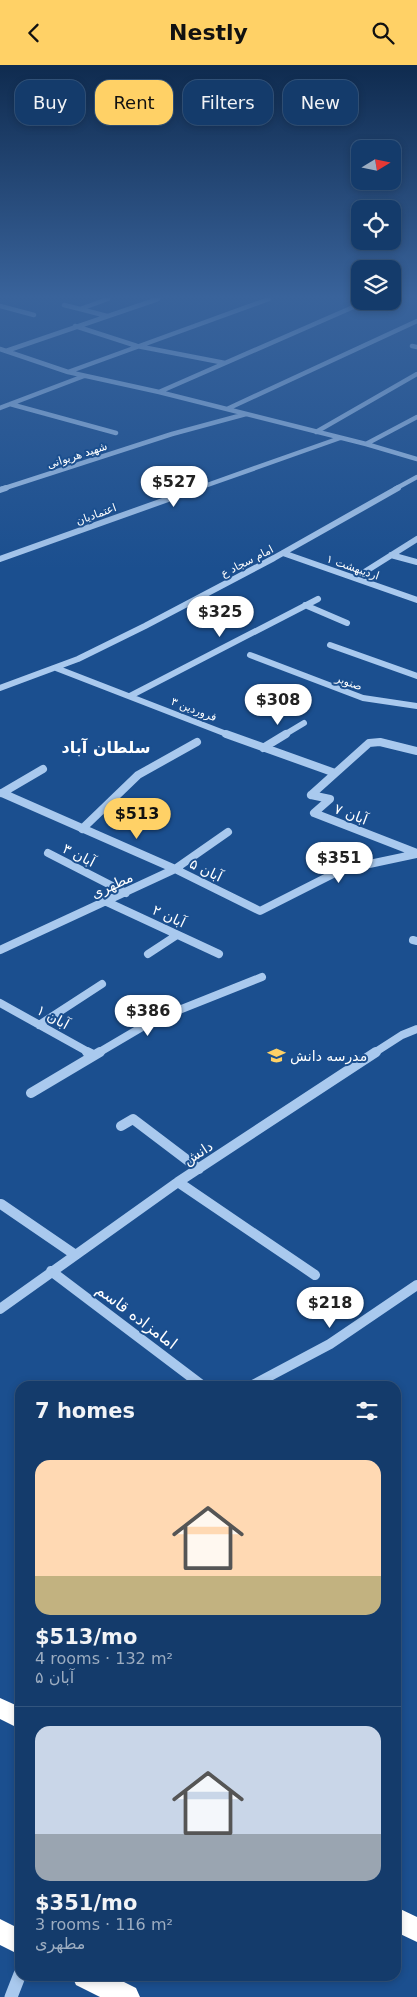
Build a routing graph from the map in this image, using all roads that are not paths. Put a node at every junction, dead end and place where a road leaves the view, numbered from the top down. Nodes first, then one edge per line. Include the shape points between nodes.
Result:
1 (49, 389) edge
2 (146, 389) edge
3 (165, 389) edge
4 (270, 389) edge
5 (391, 389) edge
6 (159, 392) junction
7 (10, 404) junction
8 (0, 408) edge
9 (227, 409) junction
10 (246, 414) junction
11 (417, 417) edge
12 (316, 432) junction
13 (116, 433) dead end
14 (340, 438) junction
15 (366, 444) junction
16 (417, 459) edge
17 (417, 477) edge
18 (0, 490) edge
19 (417, 539) edge
20 (283, 553) junction
21 (392, 555) junction
22 (0, 559) edge
23 (417, 562) edge
24 (355, 578) junction
25 (318, 599) dead end
26 (417, 600) edge
27 (304, 605) junction
28 (347, 623) dead end
29 (330, 645) dead end
30 (250, 655) dead end
31 (56, 668) junction
32 (417, 677) edge
33 (0, 688) edge
34 (130, 696) junction
35 (417, 706) edge
36 (304, 723) dead end
37 (197, 742) dead end
38 (263, 748) junction
39 (417, 751) edge
40 (42, 769) dead end
41 (335, 773) junction
42 (311, 795) joint
43 (82, 829) junction
44 (228, 832) dead end
45 (48, 853) dead end
46 (417, 854) edge
47 (175, 869) junction
48 (126, 893) junction
49 (107, 902) junction
50 (177, 935) junction
51 (0, 950) edge
52 (148, 954) dead end
53 (219, 955) dead end
54 (262, 977) dead end
55 (102, 984) dead end
56 (0, 1003) edge
57 (39, 1025) junction
58 (417, 1029) edge
59 (93, 1055) junction
60 (31, 1093) dead end
61 (121, 1126) dead end
62 (199, 1169) junction
63 (178, 1182) junction
64 (1, 1204) edge
65 (74, 1254) junction
66 (51, 1271) junction
67 (315, 1275) dead end
68 (417, 1285) edge
69 (0, 1309) edge
70 (196, 1381) edge
71 (260, 1381) edge
72 (0, 1708) edge
73 (15, 1716) edge
74 (401, 1922) edge
75 (417, 1930) edge
76 (0, 1931) edge
77 (15, 1940) edge
78 (17, 1981) edge
79 (95, 1981) edge
80 (11, 1997) edge
81 (127, 1997) edge

1 - 7 street
2 - 6 street
3 - 6 street
4 - 9 street
5 - 12 street
6 - 9 street
7 - 8 street
7 - 13 street
9 - 10 street
10 - 12 street
10 - 18 street, شهید هریوانی via 172,434
11 - 15 street
12 - 14 street
14 - 15 street
14 - 22 street, اعتمادیان
15 - 16 street
17 - 20 street, امام سجاد ع
19 - 21 street
20 - 24 street, اردیبهشت ۱
20 - 31 street, امام سجاد ع
21 - 23 street
21 - 24 street
24 - 26 street, اردیبهشت ۱
25 - 27 street, فروردین ۳
27 - 28 street
27 - 34 street, فروردین ۳
29 - 32 street
30 - 35 street, صنوبر via 363,698
31 - 33 street, امام سجاد ع
31 - 34 street, فروردین ۳
34 - 38 street, فروردین ۳
36 - 38 street
37 - 43 street via 138,775
38 - 41 street, فروردین ۳
39 - 41 street via 380,742 369,743
40 - 43 street, آبان ۵ via 2,793
41 - 42 street
42 - 46 street, آبان ۷ via 330,799 314,813
43 - 47 street, آبان ۵
44 - 47 street, مطهری
45 - 48 street, آبان ۳
46 - 47 street, آبان ۵ via 341,870 260,911
47 - 48 street, مطهری
48 - 49 street, مطهری
49 - 50 street, آبان ۲
49 - 51 street, مطهری
50 - 52 street
50 - 53 street, آبان ۲
54 - 59 street via 154,1020
55 - 57 street
56 - 57 street, آبان ۱
57 - 59 street, آبان ۱
58 - 62 street, دانش via 402,1035
59 - 60 street
61 - 62 street via 132,1119
62 - 63 street, دانش
63 - 65 street, دانش
63 - 67 street
64 - 65 street
65 - 66 street, دانش
66 - 69 street, دانش
66 - 70 street, امامزاده قاسم
68 - 71 street via 330,1344
72 - 73 highway
74 - 75 highway
76 - 77 highway
78 - 80 street
79 - 81 highway

